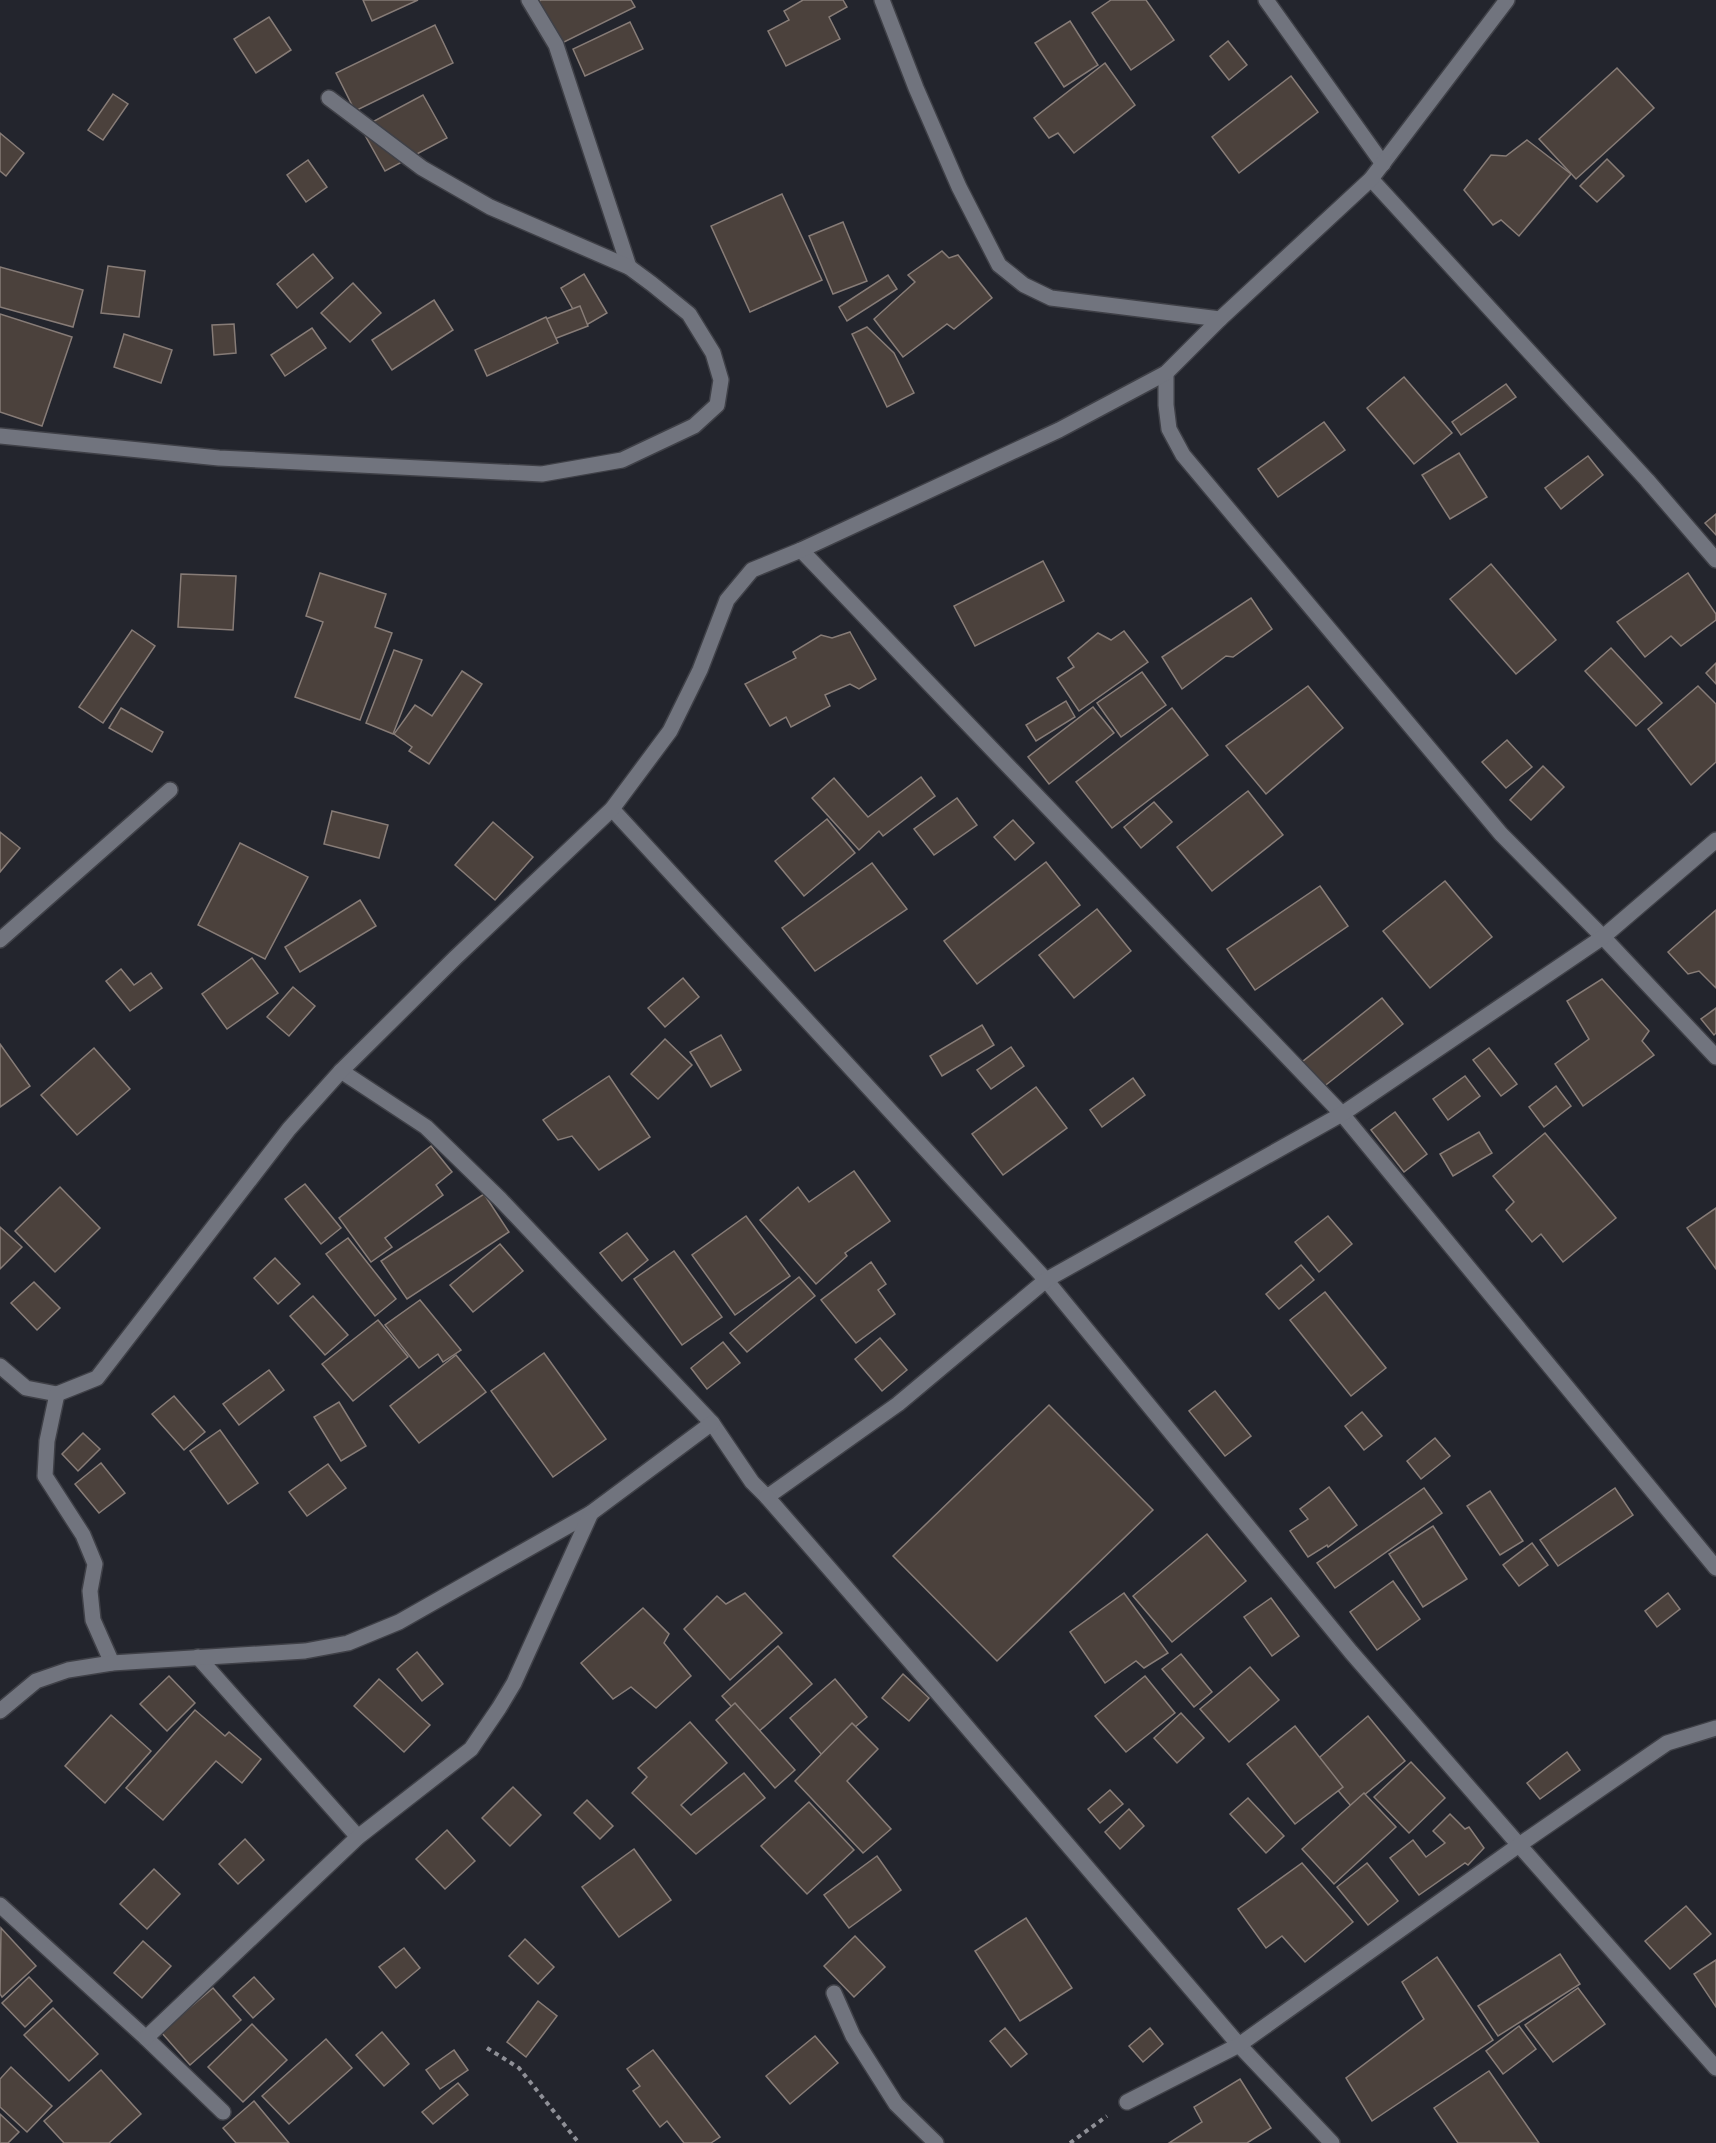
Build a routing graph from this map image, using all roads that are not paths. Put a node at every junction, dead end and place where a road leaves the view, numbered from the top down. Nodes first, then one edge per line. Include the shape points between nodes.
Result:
1 (529, 0) edge
2 (882, 0) edge
3 (1266, 0) edge
4 (1507, 0) edge
5 (329, 98) dead end
6 (1383, 164) junction
7 (1371, 179) junction
8 (628, 267) junction
9 (1220, 319) junction
10 (1166, 373) junction
11 (0, 436) edge
12 (801, 550) junction
13 (1716, 560) edge
14 (170, 790) dead end
15 (612, 809) junction
16 (1716, 840) edge
17 (1603, 937) junction
18 (0, 940) edge
19 (1716, 1057) edge
20 (341, 1071) junction
21 (1342, 1114) junction
22 (1046, 1280) junction
23 (0, 1366) edge
24 (57, 1394) junction
25 (712, 1423) junction
26 (766, 1497) junction
27 (591, 1513) junction
28 (1716, 1568) edge
29 (198, 1657) junction
30 (112, 1663) junction
31 (0, 1711) edge
32 (1716, 1728) edge
33 (358, 1837) junction
34 (1519, 1845) junction
35 (0, 1905) edge
36 (834, 1993) dead end
37 (146, 2038) junction
38 (1239, 2045) junction
39 (1716, 2068) edge
40 (1127, 2102) road end
41 (223, 2112) dead end
42 (936, 2143) edge
43 (1332, 2143) edge

1 - 8 street via 556,45
2 - 9 street via 959,187 999,266 1024,285 1051,298
3 - 6 street
4 - 6 street
5 - 8 street via 422,168 490,207
6 - 7 street
7 - 9 street
7 - 13 street
8 - 11 street via 689,314 713,353 720,380 717,405 694,426 622,460 542,474 219,458
9 - 10 street
10 - 12 street via 1059,430
10 - 17 street via 1169,429 1183,455 1501,834
12 - 15 street via 752,570 727,600 700,670 670,731
12 - 21 street
14 - 18 street
15 - 20 street
15 - 22 street
16 - 17 street
17 - 19 street
17 - 21 street
20 - 24 street via 289,1129 97,1378
20 - 25 street via 426,1127 500,1198
21 - 22 street
21 - 28 street
22 - 26 street via 898,1404
22 - 34 street via 1352,1652
23 - 24 street via 26,1388
24 - 30 street via 47,1441 45,1476 83,1535 95,1564 90,1591 93,1620
25 - 26 street
25 - 27 street
26 - 38 street
27 - 29 street via 399,1622 348,1643 305,1651
27 - 33 street via 513,1683 471,1749
29 - 30 street
29 - 33 street
30 - 31 street via 68,1670 36,1681
32 - 34 street via 1667,1743
33 - 37 street
34 - 38 street
34 - 39 street
35 - 37 street
36 - 42 street via 853,2036 896,2104
37 - 41 street
38 - 40 street
38 - 43 street

